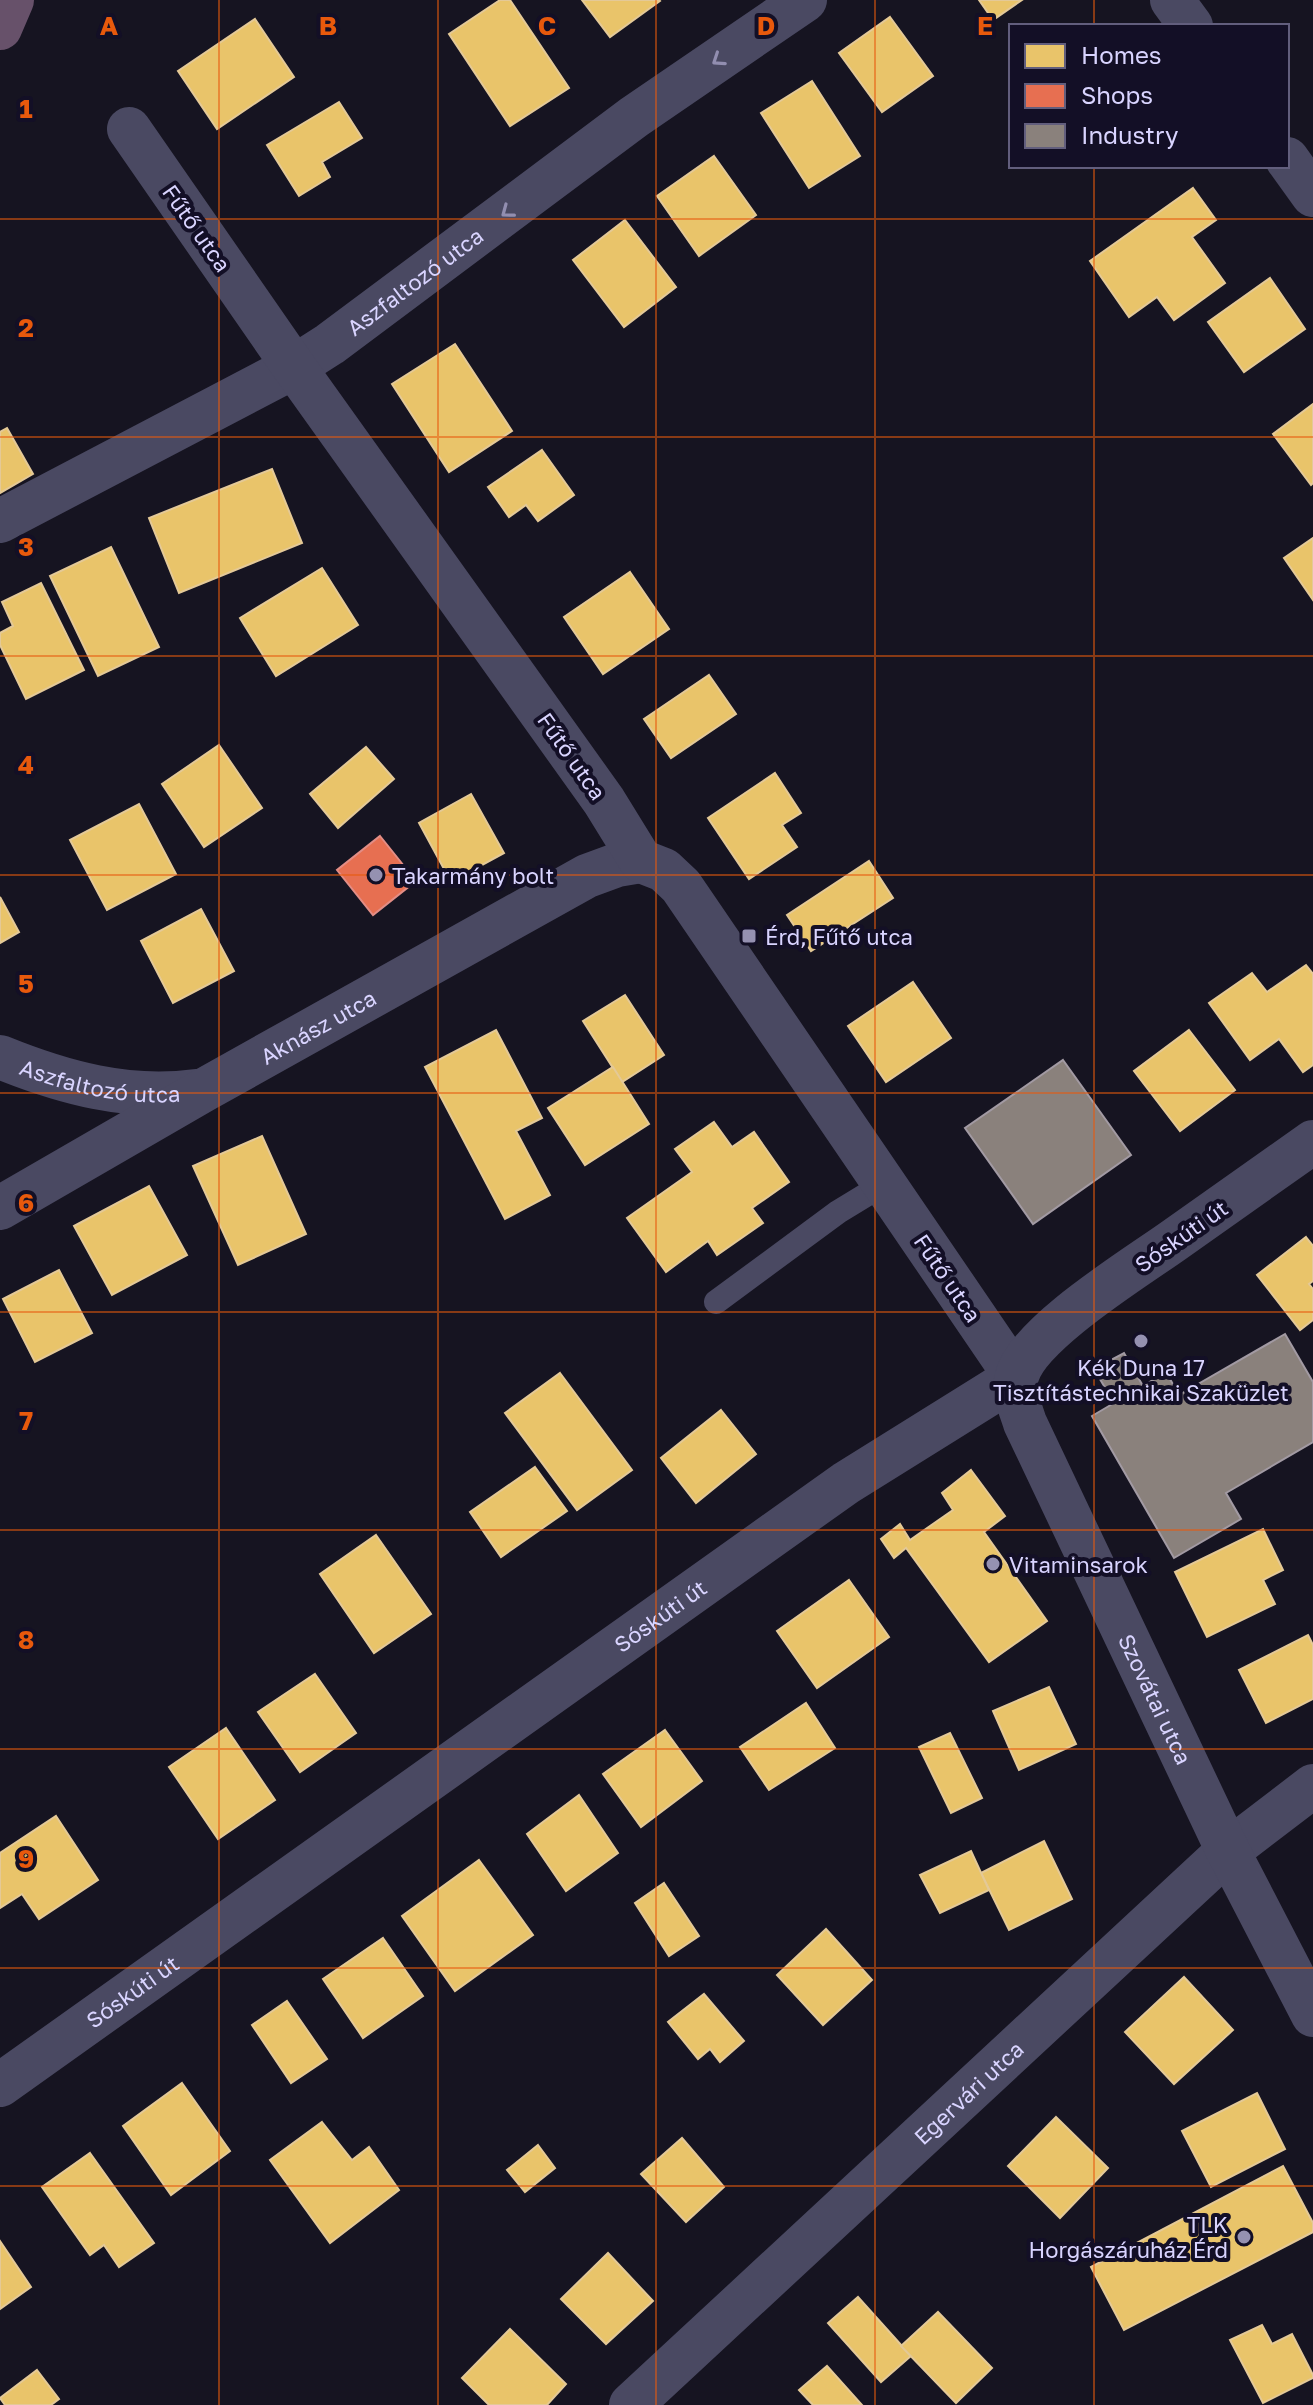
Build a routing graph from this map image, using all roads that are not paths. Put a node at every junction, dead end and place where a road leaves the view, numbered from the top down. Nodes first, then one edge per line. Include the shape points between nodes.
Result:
1 (12, 0) edge
2 (805, 0) edge
3 (1172, 0) edge
4 (1190, 24) edge
5 (0, 28) edge
6 (129, 129) dead end
7 (1289, 162) edge
8 (1313, 195) edge
9 (294, 367) junction
10 (0, 521) edge
11 (641, 861) junction
12 (0, 1057) edge
13 (204, 1090) junction
14 (1313, 1142) edge
15 (884, 1184) junction
16 (0, 1208) edge
17 (716, 1302) dead end
18 (1016, 1377) junction
19 (1313, 1786) edge
20 (1228, 1851) junction
21 (1313, 2015) edge
22 (0, 2085) edge
23 (631, 2405) edge

1 - 5 highway
2 -> 9 street, Aszfaltozó utca via 634,117
3 - 4 street
6 - 9 street, Fűtő utca
7 - 8 street
9 - 10 street, Aszfaltozó utca
9 - 11 street, Fűtő utca via 604,801
11 - 13 street, Aknász utca via 587,876
11 - 15 street, Fűtő utca via 664,870 681,886
12 - 13 street, Aszfaltozó utca via 47,1076 130,1094
13 - 16 street, Aknász utca
14 - 18 street, Sóskúti út via 1089,1301 1040,1342
15 - 17 lane
15 - 18 street, Fűtő utca
18 - 20 street, Szovátai utca via 1025,1423
18 - 22 street, Sóskúti út via 846,1483
19 - 20 street, Egervári utca
20 - 21 street, Szovátai utca
20 - 23 street, Egervári utca

